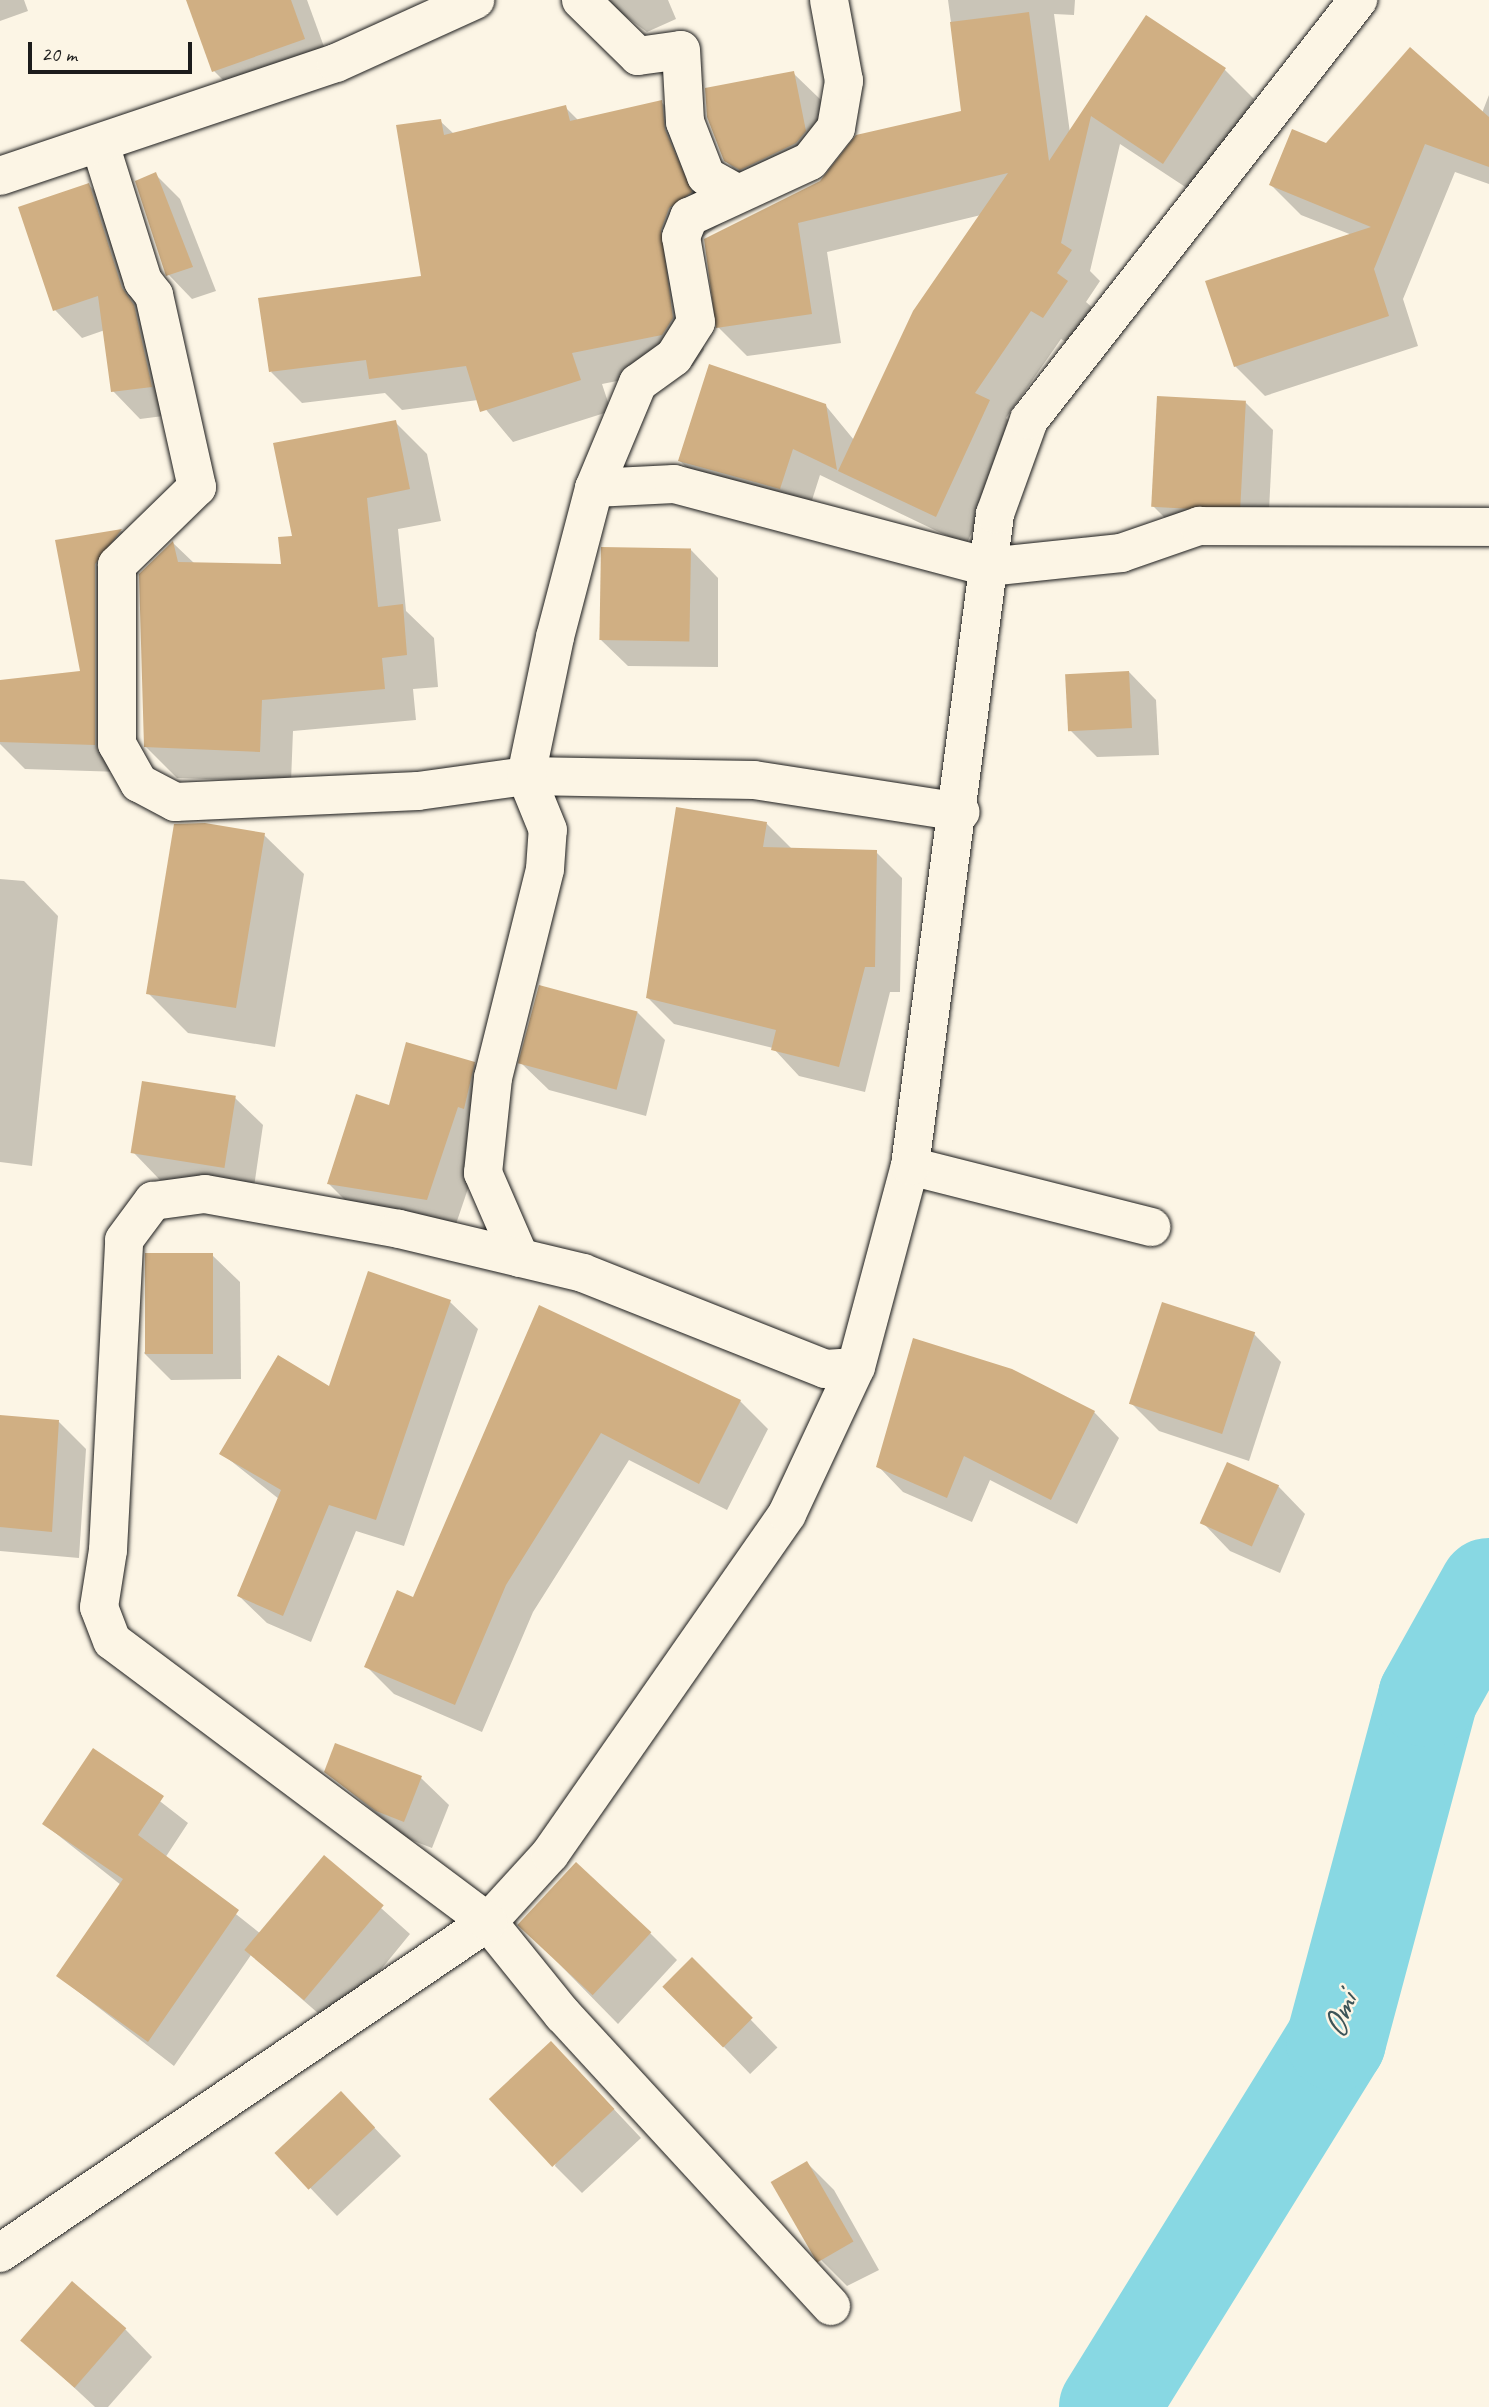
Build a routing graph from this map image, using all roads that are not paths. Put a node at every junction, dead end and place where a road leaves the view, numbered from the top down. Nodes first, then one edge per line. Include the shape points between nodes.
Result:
1 (475, 0) edge
2 (581, 0) edge
3 (830, 0) edge
4 (1358, 0) edge
5 (100, 144) junction
6 (0, 176) edge
7 (735, 192) junction
8 (594, 488) junction
9 (1489, 527) edge
10 (988, 567) junction
11 (526, 776) junction
12 (961, 812) junction
13 (910, 1166) junction
14 (1151, 1227) dead end
15 (520, 1258) junction
16 (856, 1367) junction
17 (488, 1922) junction
18 (0, 2253) edge
19 (831, 2306) dead end

1 - 5 street via 336,63
2 - 7 street via 638,56 681,50 685,122 706,176
3 - 7 street via 844,81 836,128 810,161
4 - 10 street via 1028,421 995,514
5 - 6 street
5 - 11 street via 143,281 154,295 197,487 117,565 117,744 139,783 176,802 418,791
7 - 8 street via 689,218 681,237 696,322 674,357 638,383
8 - 10 street via 674,484
8 - 11 street
9 - 10 street via 1199,526 1121,553
10 - 12 street
11 - 12 street via 754,780
11 - 15 street via 548,830 545,869 496,1064 483,1173
12 - 13 street
13 - 14 street
13 - 16 street
15 - 16 street via 583,1273 825,1369
15 - 17 street via 205,1194 153,1201 124,1240 108,1550 99,1606 112,1641
16 - 17 street via 787,1514 550,1854
17 - 18 street
17 - 19 street via 563,2015

